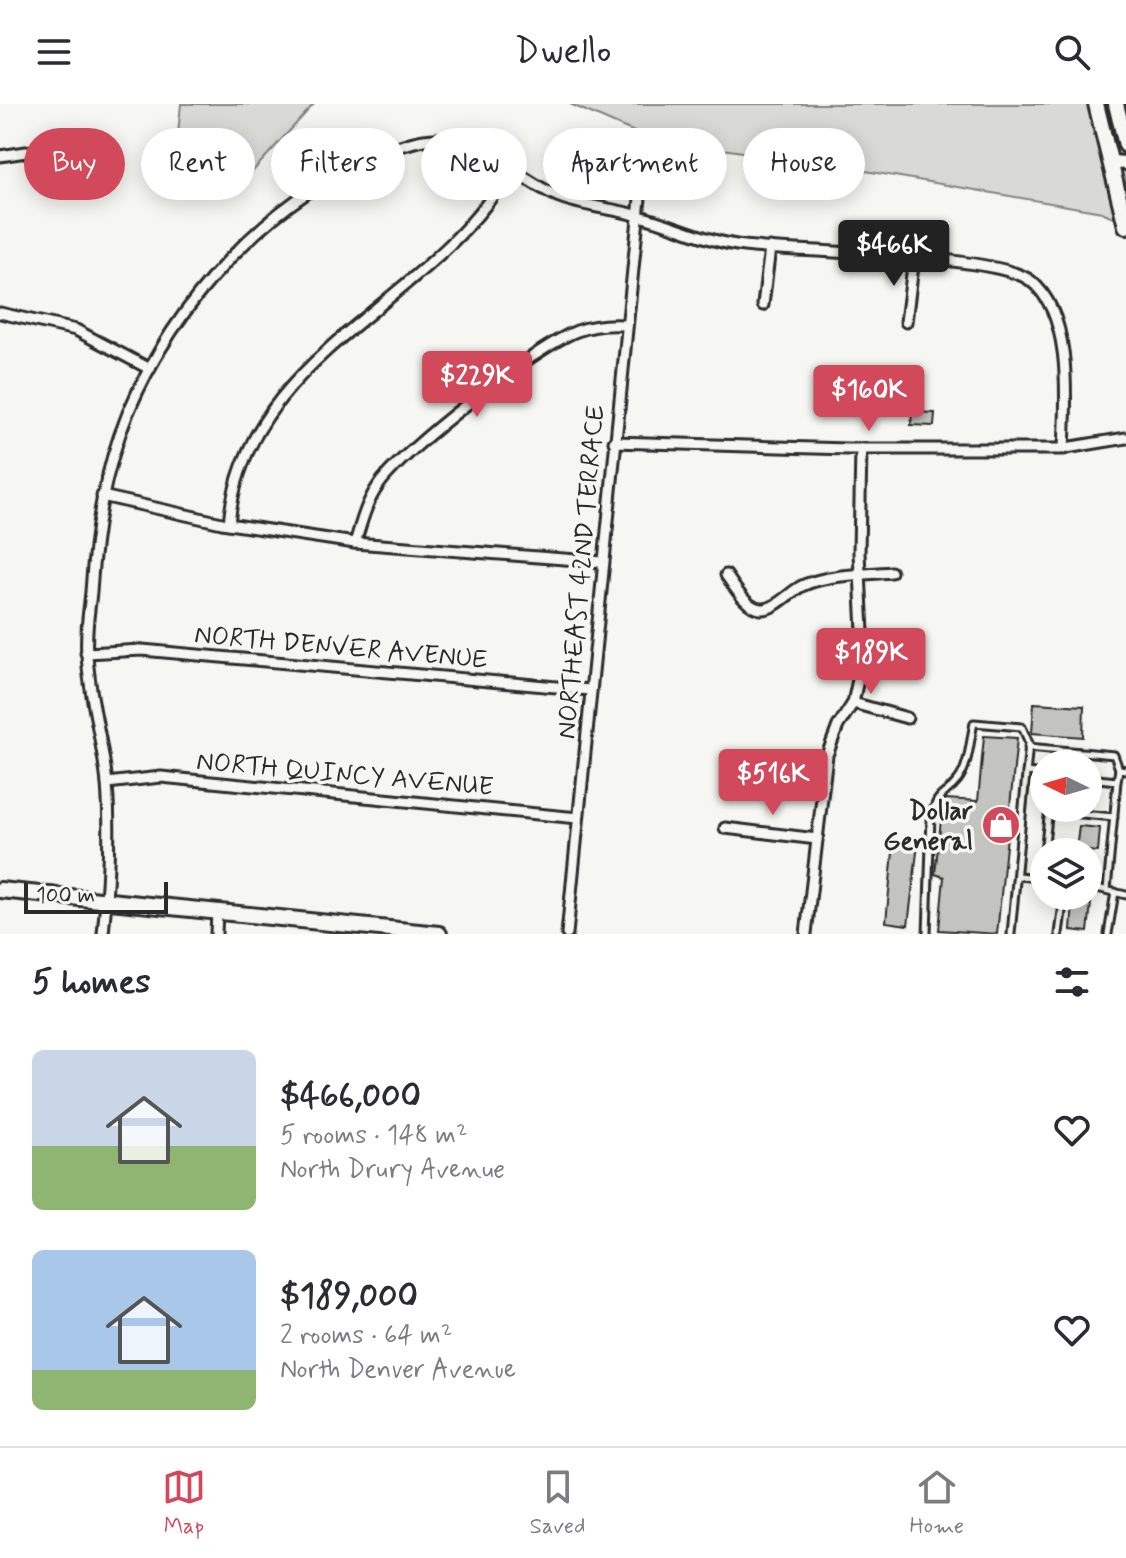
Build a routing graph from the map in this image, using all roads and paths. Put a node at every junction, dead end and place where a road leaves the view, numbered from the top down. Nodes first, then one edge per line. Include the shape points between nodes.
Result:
1 (1096, 104) edge
2 (1116, 104) edge
3 (421, 141) edge
4 (1126, 145) edge
5 (24, 152) edge
6 (0, 156) edge
7 (1118, 162) edge
8 (527, 178) edge
9 (1120, 181) edge
10 (490, 200) edge
11 (638, 200) edge
12 (636, 215) junction
13 (1126, 226) edge
14 (770, 248) junction
15 (914, 258) junction
16 (763, 305) dead end
17 (0, 313) edge
18 (906, 322) dead end
19 (625, 325) junction
20 (150, 369) junction
21 (1126, 438) edge
22 (614, 442) junction
23 (861, 449) junction
24 (1064, 449) junction
25 (102, 496) junction
26 (229, 524) junction
27 (355, 543) junction
28 (603, 562) junction
29 (891, 572) dead end
30 (726, 575) dead end
31 (860, 575) junction
32 (86, 653) junction
33 (590, 690) junction
34 (853, 703) junction
35 (907, 718) dead end
36 (1028, 747) junction
37 (1122, 769) edge
38 (1026, 772) junction
39 (1030, 772) edge
40 (1102, 779) edge
41 (1117, 781) junction
42 (107, 783) junction
43 (1102, 816) edge
44 (1114, 817) junction
45 (578, 818) junction
46 (725, 828) dead end
47 (817, 839) junction
48 (1017, 876) junction
49 (1030, 877) edge
50 (1102, 889) edge
51 (0, 890) edge
52 (1107, 890) junction
53 (1115, 892) junction
54 (1126, 895) edge
55 (106, 900) junction
56 (1062, 910) edge
57 (217, 911) junction
58 (396, 932) edge
59 (103, 934) edge
60 (216, 934) edge
61 (439, 934) edge
62 (567, 934) edge
63 (806, 934) edge
64 (927, 934) edge
65 (1011, 934) edge
66 (1059, 934) edge
67 (1108, 934) edge

1 - 7 main road
2 - 4 main road
3 - 20 street via 335,175 294,202 231,258 174,329
5 - 6 street
7 - 9 main road
8 - 12 street via 561,197
9 - 13 main road
10 - 26 street via 479,216 320,357 267,412 241,461
11 - 12 street, NORTHEAST 42ND TERRACE
12 - 14 street via 721,242
12 - 19 street, NORTHEAST 42ND TERRACE
14 - 15 street
14 - 16 street
15 - 18 street
15 - 24 street via 1011,271 1042,292 1064,364
17 - 20 street via 76,330
19 - 22 street, NORTHEAST 42ND TERRACE
19 - 27 street via 603,324 575,332 484,392 392,468 371,498
20 - 25 street via 118,439
21 - 24 street
22 - 23 street
22 - 28 street, NORTHEAST 42ND TERRACE
23 - 24 street
23 - 31 street
25 - 26 street
25 - 32 street
26 - 27 street
27 - 28 street
28 - 33 street, NORTHEAST 42ND TERRACE
29 - 31 street
30 - 31 street via 750,605 762,609 807,583
31 - 34 street via 864,651
32 - 33 street, NORTH DENVER AVENUE via 142,650
32 - 42 street
33 - 45 street, NORTHEAST 42ND TERRACE
34 - 35 street
34 - 47 street via 827,755
36 - 37 lane via 1114,755
36 - 38 lane
36 - 64 lane via 1022,727 974,723 958,780 937,797 931,816
37 - 41 lane
38 - 39 lane
38 - 48 lane
40 - 41 lane
41 - 44 lane
42 - 45 street, NORTH QUINCY AVENUE via 161,777
42 - 55 street
43 - 44 lane
44 - 52 lane
45 - 62 street, NORTHEAST 42ND TERRACE
46 - 47 street
47 - 63 street
48 - 49 lane
48 - 65 lane
50 - 52 lane
51 - 55 main road
52 - 53 lane
53 - 54 lane
53 - 67 lane
55 - 57 main road
55 - 59 street
56 - 66 lane
57 - 58 main road
57 - 60 street
58 - 61 main road

